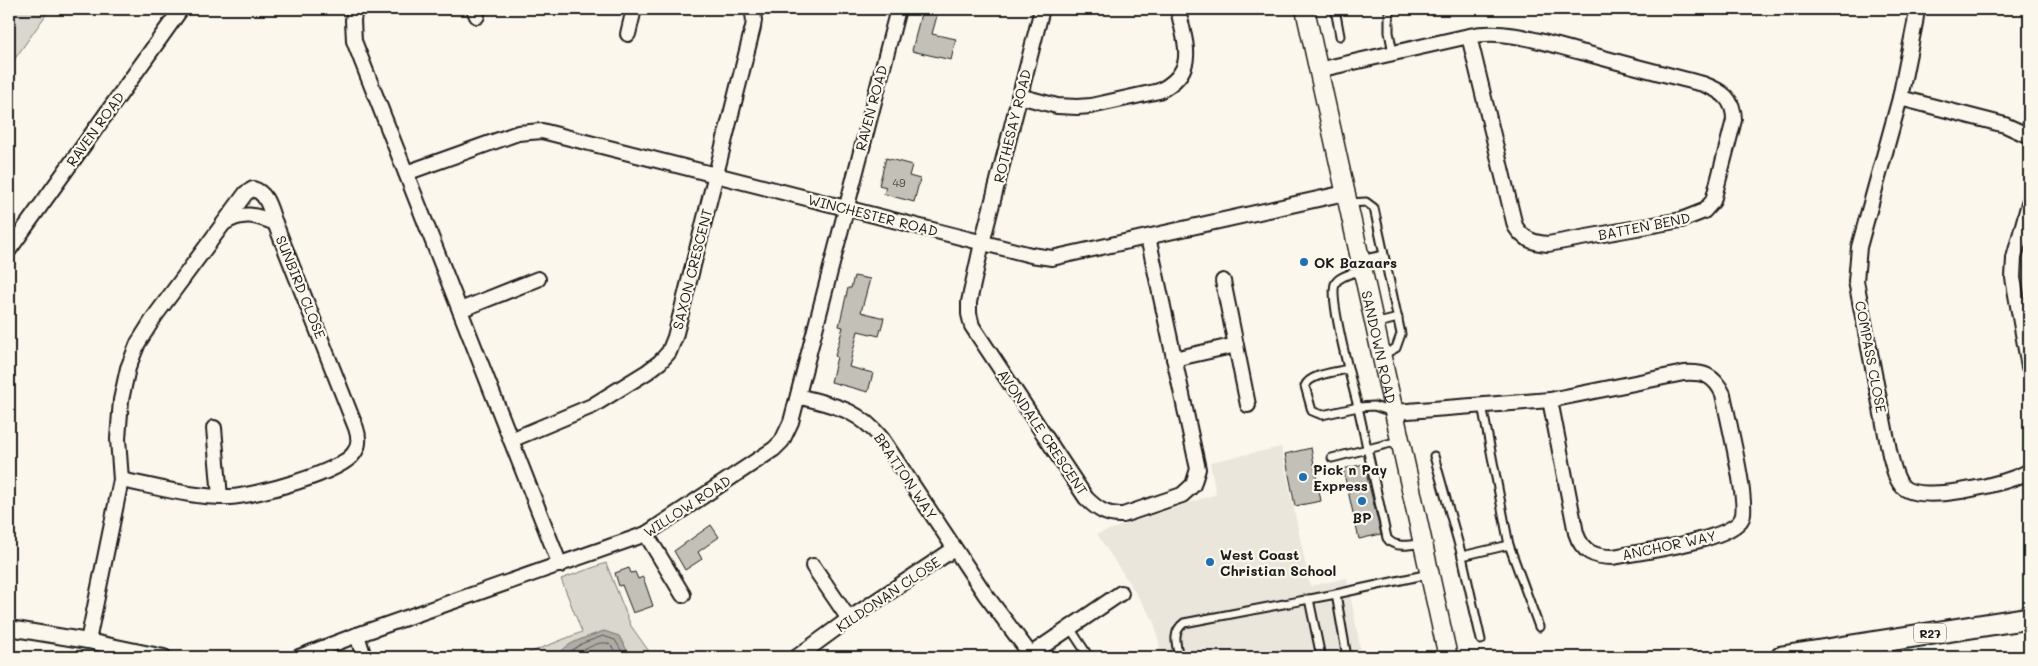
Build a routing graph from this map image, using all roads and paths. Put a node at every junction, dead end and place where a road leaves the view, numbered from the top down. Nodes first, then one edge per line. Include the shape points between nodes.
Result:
1 (181, 9) edge
2 (355, 9) edge
3 (634, 9) edge
4 (752, 9) edge
5 (898, 9) edge
6 (1042, 9) edge
7 (1178, 9) edge
8 (1305, 9) edge
9 (1335, 9) edge
10 (1389, 9) edge
11 (1917, 9) edge
12 (628, 34) dead end
13 (1340, 36) dead end
14 (1469, 36) junction
15 (1393, 53) junction
16 (1318, 70) junction
17 (1019, 96) junction
18 (1900, 98) junction
19 (2029, 136) edge
20 (406, 173) junction
21 (715, 176) junction
22 (1346, 198) junction
23 (2029, 203) edge
24 (845, 207) junction
25 (224, 223) junction
26 (275, 223) junction
27 (1148, 237) junction
28 (982, 243) junction
29 (9, 250) edge
30 (1384, 255) junction
31 (1361, 265) junction
32 (538, 278) dead end
33 (1223, 281) dead end
34 (460, 310) junction
35 (1398, 318) junction
36 (1374, 324) junction
37 (1236, 345) junction
38 (1383, 355) junction
39 (1174, 359) junction
40 (2029, 368) edge
41 (1348, 369) junction
42 (798, 396) junction
43 (1550, 400) junction
44 (1248, 405) dead end
45 (1482, 406) junction
46 (1358, 407) junction
47 (1395, 412) junction
48 (214, 428) dead end
49 (511, 440) junction
50 (1400, 441) junction
51 (1368, 450) junction
52 (1434, 456) dead end
53 (1332, 458) dead end
54 (2029, 471) edge
55 (121, 480) junction
56 (220, 496) junction
57 (646, 534) junction
58 (1422, 543) junction
59 (1509, 545) junction
60 (954, 549) junction
61 (1462, 556) junction
62 (560, 565) junction
63 (814, 566) dead end
64 (1429, 574) junction
65 (1121, 593) dead end
66 (1336, 594) junction
67 (683, 595) dead end
68 (1309, 599) junction
69 (2029, 618) edge
70 (849, 619) junction
71 (1539, 627) dead end
72 (9, 628) edge
73 (1070, 628) junction
74 (357, 635) junction
75 (1481, 640) dead end
76 (88, 641) junction
77 (1029, 656) edge
78 (164, 657) edge
79 (299, 657) edge
80 (364, 657) edge
81 (797, 657) edge
82 (1089, 657) edge
83 (1180, 657) edge
84 (1321, 657) edge
85 (1348, 657) edge
86 (1448, 657) edge
87 (1782, 657) edge

1 - 29 street, RAVEN ROAD
2 - 20 street via 352,20 354,41
3 - 12 street
4 - 21 street, SAXON CRESCENT via 753,28
5 - 24 street, RAVEN ROAD
6 - 17 street, ROTHESAY ROAD
7 - 17 street via 1186,57 1180,77 1159,91 1091,106 1058,106
8 - 16 street, SANDOWN ROAD
9 - 13 lane
10 - 15 lane
11 - 18 street, COMPASS CLOSE
14 - 14 street, BATTEN BEND via 1506,34 1718,90 1731,102 1734,120 1713,201 1704,211 1681,220 1548,244 1527,239 1515,226
14 - 15 street, BATTEN BEND
15 - 16 street, BATTEN BEND
16 - 22 street, SANDOWN ROAD
17 - 28 street, ROTHESAY ROAD
18 - 19 street via 2005,125
18 - 54 street, COMPASS CLOSE via 1856,264 1856,281 1895,474 1903,488 1929,494 1950,493 2011,479
20 - 21 street, WINCHESTER ROAD via 534,130
20 - 34 street
21 - 24 street, WINCHESTER ROAD
21 - 49 street, SAXON CRESCENT via 669,352 647,372 592,406
22 - 27 street, WINCHESTER ROAD
22 - 30 lane via 1372,205
22 - 31 street, SANDOWN ROAD
23 - 40 street via 2014,258 2013,278
24 - 28 street, WINCHESTER ROAD
24 - 42 street, WILLOW ROAD
25 - 26 street, SUNBIRD CLOSE via 248,214
25 - 26 street via 246,192 253,190 265,196
25 - 55 street via 138,343 121,400 118,439
26 - 56 street, SUNBIRD CLOSE via 356,428 358,445 343,464 282,487 252,495
27 - 28 street, WINCHESTER ROAD via 1052,258
27 - 39 street, AVONDALE CRESCENT
28 - 39 street, AVONDALE CRESCENT via 969,302 972,326 1086,498 1105,513 1123,515 1182,495 1196,479 1198,463
30 - 31 lane
30 - 35 lane
31 - 36 street, SANDOWN ROAD
31 - 41 lane via 1334,285
32 - 34 street
33 - 37 street
34 - 49 street
35 - 36 lane
35 - 38 lane via 1401,334 1398,344
36 - 38 street, SANDOWN ROAD
37 - 39 street
37 - 44 street
38 - 47 street, SANDOWN ROAD
41 - 46 lane
41 - 46 lane via 1312,378 1306,383 1312,412 1322,415
42 - 57 street, WILLOW ROAD via 787,432 774,449
42 - 60 street, BRATTON WAY via 842,408 870,424
43 - 43 street, ANCHOR WAY via 1684,373 1697,372 1712,378 1723,394 1744,498 1742,519 1733,529 1708,539 1613,557 1587,551 1576,533
43 - 45 street, ANCHOR WAY
45 - 47 street, ANCHOR WAY
45 - 59 lane
46 - 47 lane via 1374,406
46 - 51 lane
47 - 50 street, SANDOWN ROAD
48 - 56 street
49 - 62 street
50 - 51 lane
50 - 58 street, SANDOWN ROAD
51 - 53 lane
51 - 58 lane via 1388,540 1399,545
52 - 61 lane
55 - 56 street, SUNBIRD CLOSE via 199,496
55 - 76 street
57 - 62 street, WILLOW ROAD
57 - 67 street
58 - 64 street, SANDOWN ROAD
59 - 61 lane
59 - 71 lane
60 - 70 street, KILDONAN CLOSE
60 - 77 street, BRATTON WAY
61 - 75 lane
62 - 74 street, WILLOW ROAD
63 - 70 street
64 - 66 lane
64 - 86 street, SANDOWN ROAD
65 - 73 street
66 - 68 lane
66 - 85 lane
68 - 83 lane via 1184,623 1176,634
68 - 84 lane
69 - 87 main road, R27
70 - 81 street, KILDONAN CLOSE
72 - 76 street
73 - 77 street
73 - 82 lane
74 - 79 street, WILLOW ROAD
74 - 80 street
76 - 78 street

